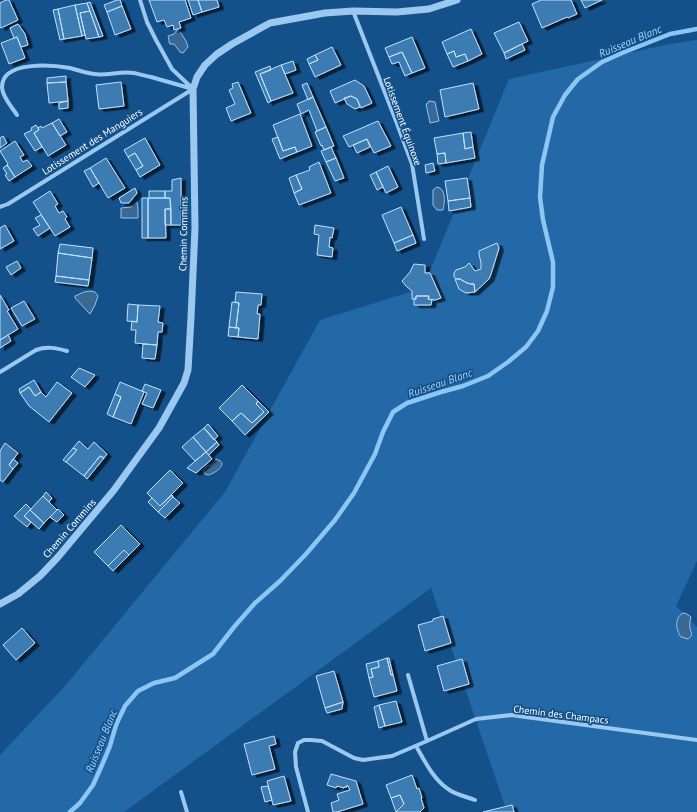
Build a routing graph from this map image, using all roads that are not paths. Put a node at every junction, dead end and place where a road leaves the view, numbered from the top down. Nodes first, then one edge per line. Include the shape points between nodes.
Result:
1 (140, 0) edge
2 (457, 0) edge
3 (353, 11) junction
4 (193, 89) junction
5 (17, 114) dead end
6 (0, 206) edge
7 (424, 239) dead end
8 (67, 350) dead end
9 (0, 372) edge
10 (0, 604) edge
11 (408, 675) dead end
12 (697, 740) edge
13 (428, 741) junction
14 (416, 746) junction
15 (181, 792) dead end
16 (475, 800) dead end
17 (187, 812) edge
18 (308, 812) edge

1 - 4 street via 147,22 172,69
2 - 3 street, Chemin Commins via 429,9 397,12
3 - 4 street, Chemin Commins via 325,13 270,23 217,54 205,65
3 - 7 street, Lotissement Équinoxe via 412,164
4 - 5 street via 133,73 100,75 53,66 27,67 5,76 3,82 4,93
4 - 6 street, Lotissement des Manguiers via 8,204
4 - 10 street, Chemin Commins via 195,228 188,370 184,383 159,428 114,490 40,576 18,594
8 - 9 street via 42,348
11 - 13 street
12 - 13 street, Chemin des Champacs via 511,715 476,719
13 - 14 street, Chemin des Champacs
14 - 16 street via 439,782 451,791
14 - 18 street, Chemin des Champacs via 392,756 363,760 322,742 304,740 298,743 295,752 296,767
15 - 17 street

